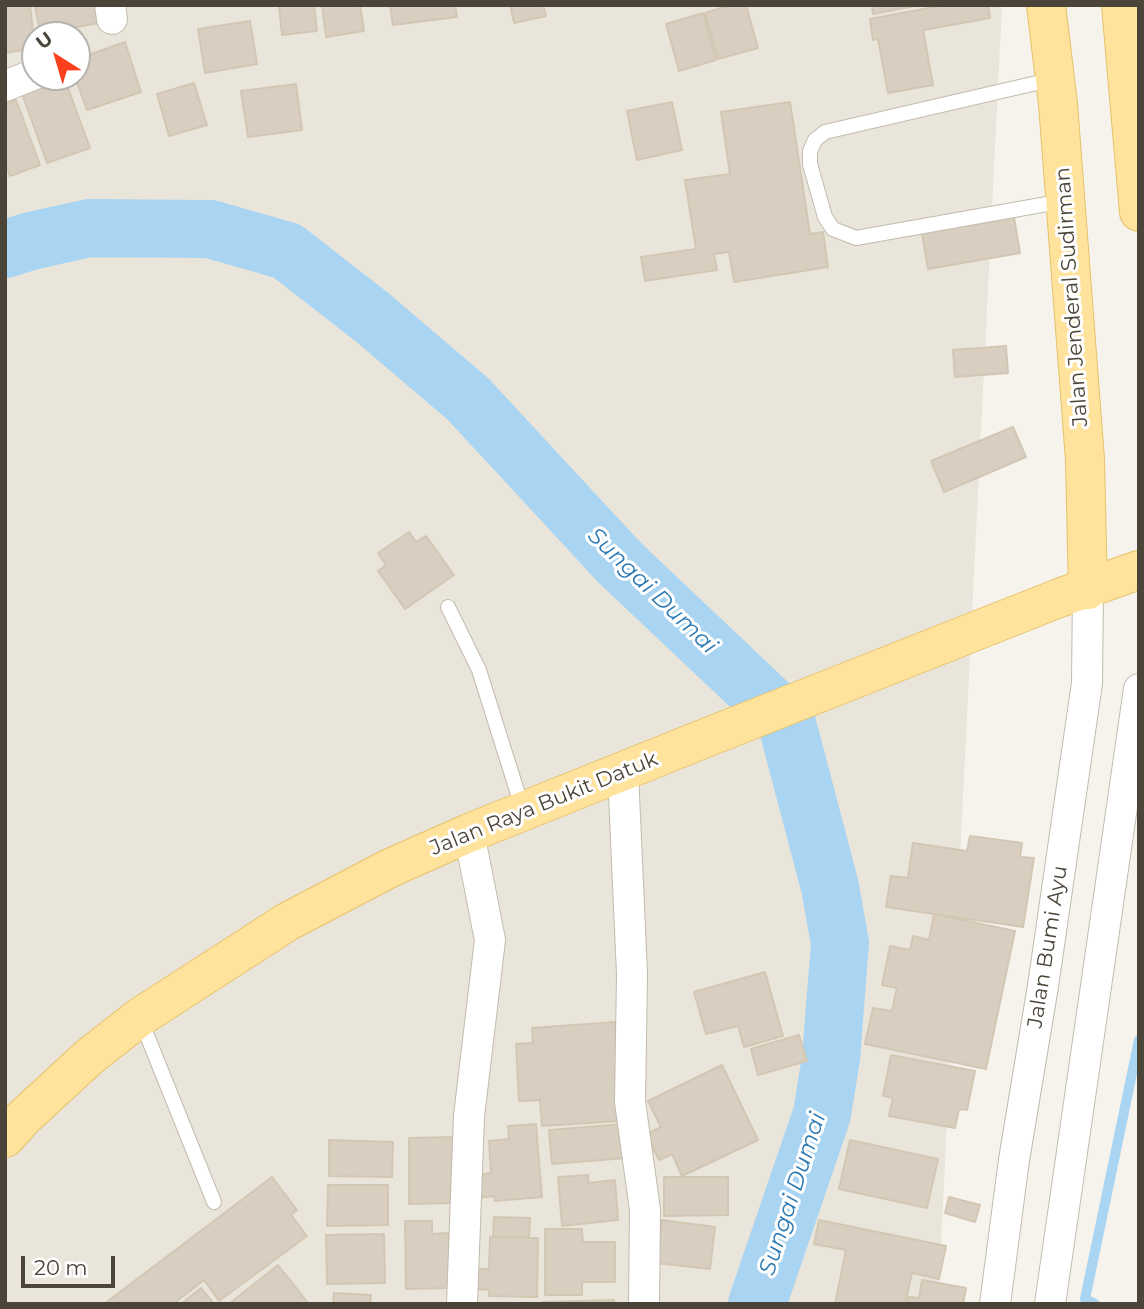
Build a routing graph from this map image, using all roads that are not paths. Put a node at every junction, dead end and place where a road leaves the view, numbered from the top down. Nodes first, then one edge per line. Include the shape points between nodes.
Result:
1 (1046, 5) edge
2 (1121, 5) edge
3 (1055, 79) junction
4 (1065, 201) junction
5 (1139, 212) edge
6 (1139, 570) edge
7 (1088, 590) junction
8 (447, 607) dead end
9 (1139, 689) edge
10 (623, 772) junction
11 (523, 812) junction
12 (469, 833) junction
13 (140, 1017) junction
14 (5, 1138) edge
15 (214, 1202) dead end
16 (462, 1304) edge
17 (644, 1304) edge
18 (995, 1304) edge
19 (1050, 1304) edge

1 - 3 main road, Jalan Jenderal Sudirman
2 - 5 main road
3 - 4 main road, Jalan Jenderal Sudirman
3 - 4 lane via 825,132 815,140 810,164 825,217 833,229 856,238
4 - 7 main road, Jalan Jenderal Sudirman via 1085,460
6 - 7 main road, Jalan Raya Bukit Datuk
7 - 10 main road, Jalan Raya Bukit Datuk
7 - 18 street, Jalan Bumi Ayu via 1087,683
8 - 11 lane via 479,670
9 - 19 street
10 - 11 main road, Jalan Raya Bukit Datuk
10 - 17 street via 632,974 630,1102 645,1210
11 - 12 main road, Jalan Raya Bukit Datuk
12 - 13 main road, Jalan Raya Bukit Datuk via 287,922
12 - 16 street via 489,940 469,1116
13 - 14 main road, Jalan Raya Bukit Datuk via 89,1057
13 - 15 lane

